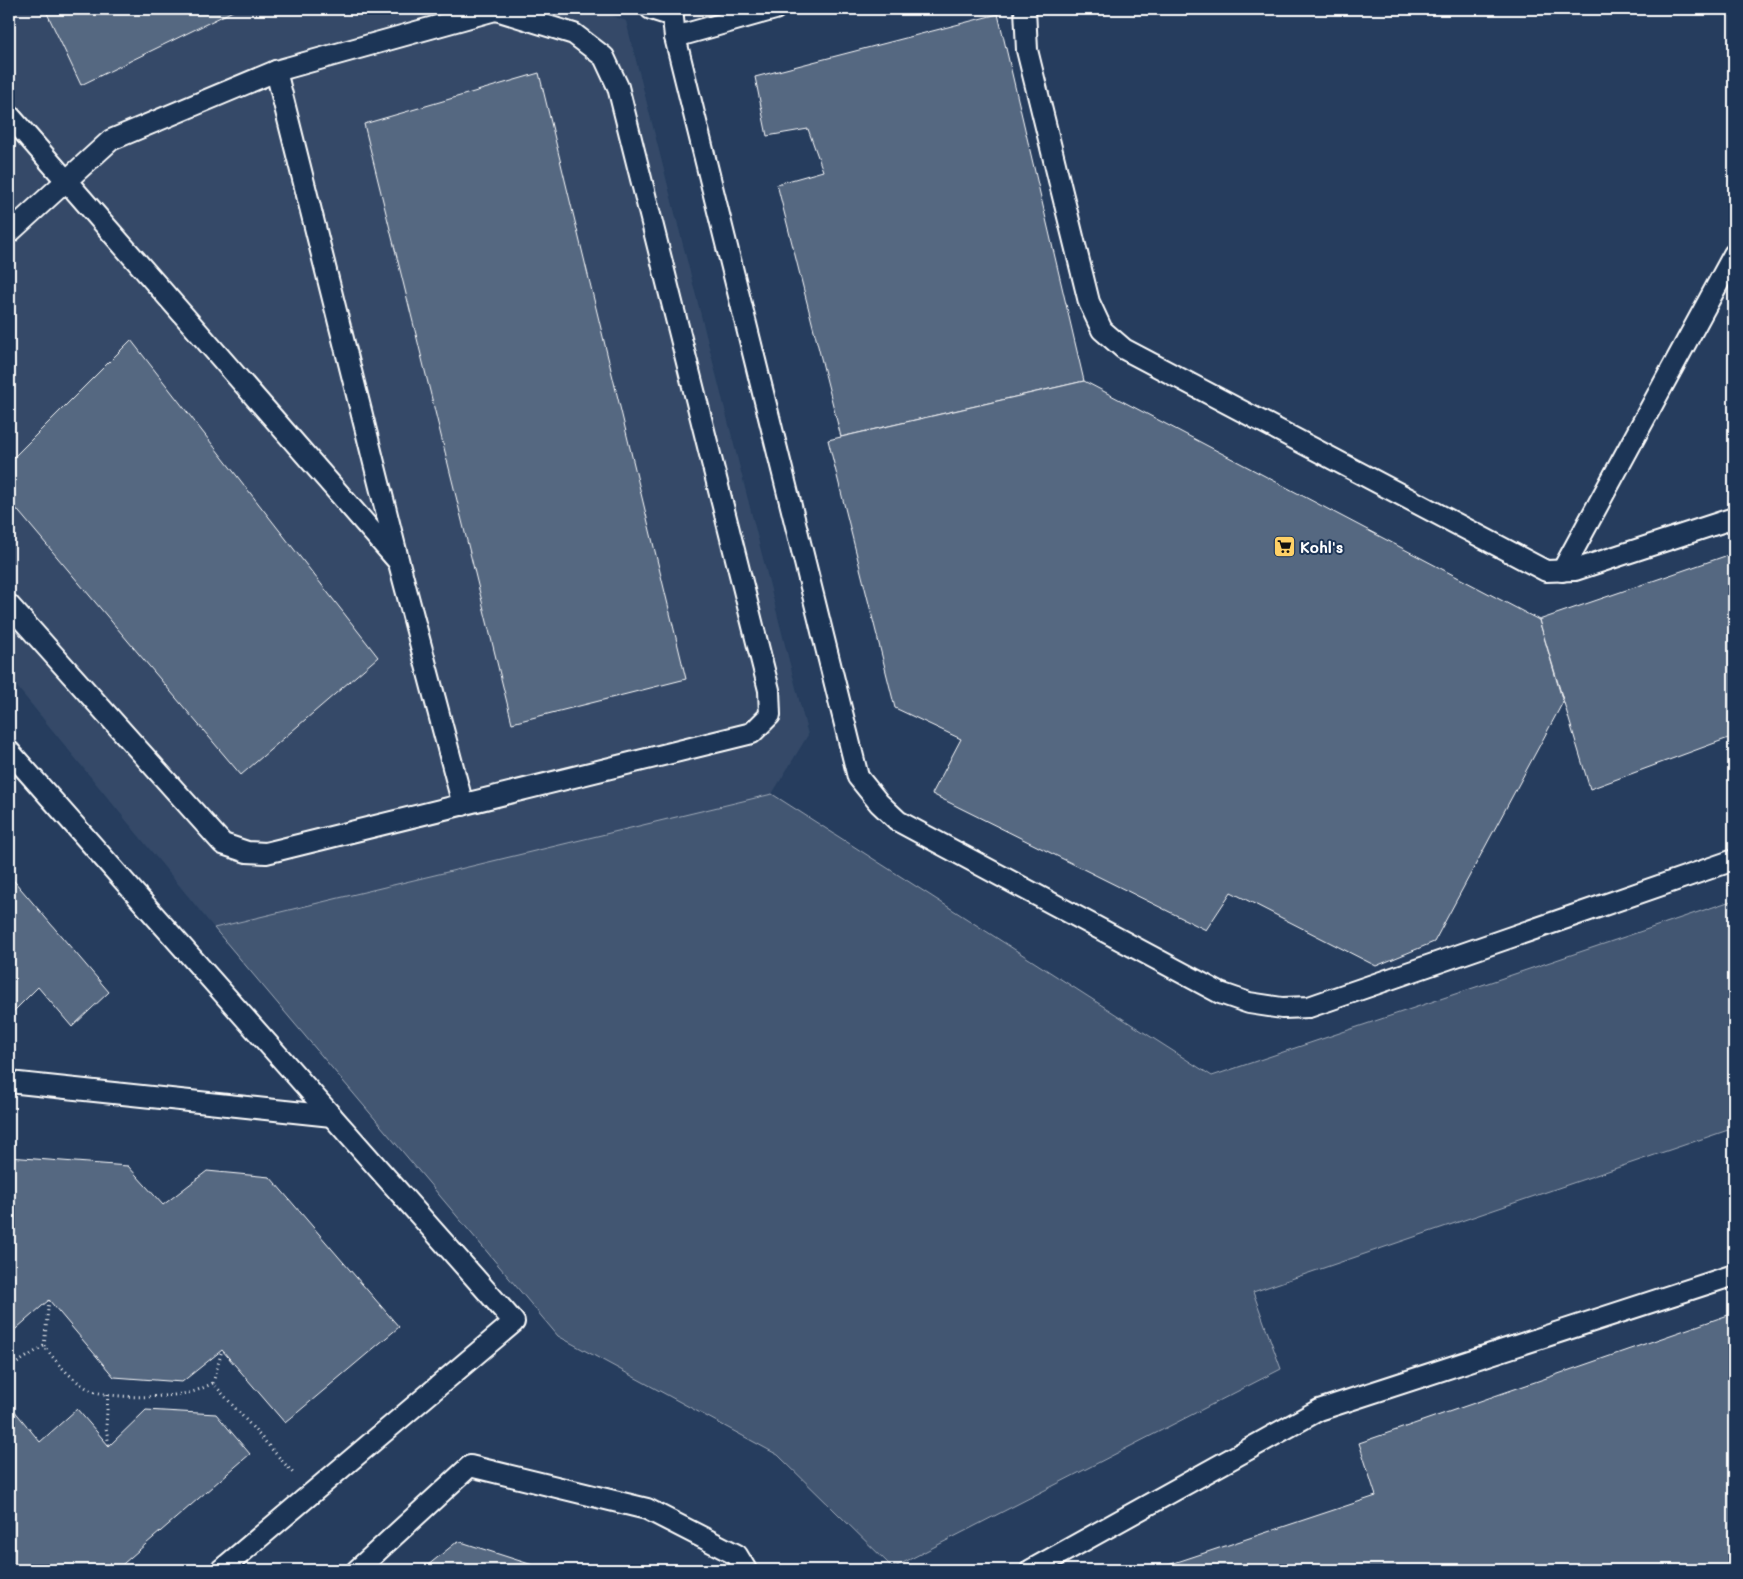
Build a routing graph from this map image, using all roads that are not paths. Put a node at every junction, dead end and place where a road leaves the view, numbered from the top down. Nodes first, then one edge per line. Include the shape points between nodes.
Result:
1 (494, 9) edge
2 (651, 9) edge
3 (775, 9) edge
4 (1025, 9) edge
5 (672, 12) edge
6 (675, 37) junction
7 (276, 71) junction
8 (9, 115) edge
9 (66, 181) junction
10 (9, 233) edge
11 (1734, 254) edge
12 (1734, 518) edge
13 (399, 562) junction
14 (1562, 571) junction
15 (9, 604) edge
16 (9, 751) edge
17 (463, 805) junction
18 (1734, 860) edge
19 (9, 1082) edge
20 (332, 1116) junction
21 (1734, 1275) edge
22 (221, 1570) edge
23 (357, 1570) edge
24 (746, 1570) edge
25 (1031, 1570) edge

1 - 7 lane
1 - 17 lane via 574,34 604,57 618,87 769,690 770,715 752,733
2 - 5 lane
3 - 6 lane
4 - 14 lane via 1027,50 1089,302 1102,330 1124,349 1538,567 1546,571
5 - 6 lane
6 - 18 lane via 858,777 898,821 1220,993 1249,1003 1282,1008 1309,1007
7 - 9 lane via 111,140
7 - 13 lane
8 - 9 lane
9 - 10 lane
9 - 13 lane
11 - 14 lane
12 - 14 lane via 1576,570
13 - 17 lane
15 - 17 lane via 223,844 247,852 266,853
16 - 20 lane
19 - 20 lane
20 - 22 lane via 514,1322
21 - 25 lane via 1319,1410
23 - 24 lane via 470,1466 646,1509 737,1555

